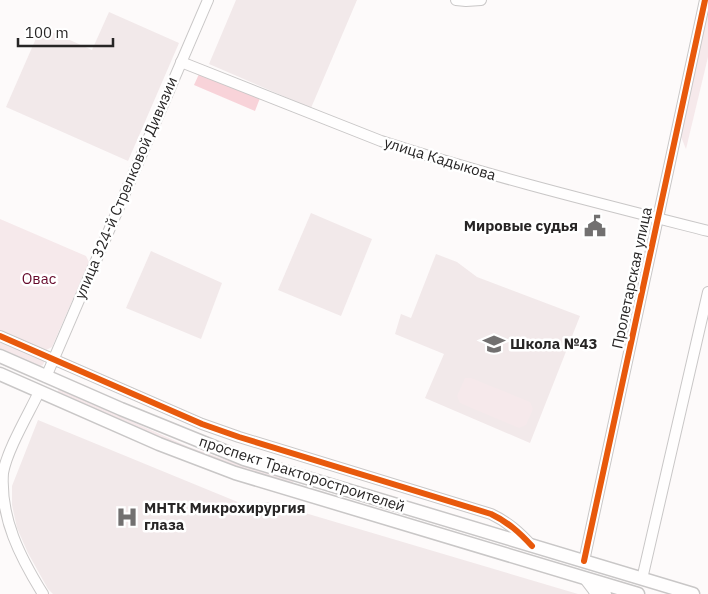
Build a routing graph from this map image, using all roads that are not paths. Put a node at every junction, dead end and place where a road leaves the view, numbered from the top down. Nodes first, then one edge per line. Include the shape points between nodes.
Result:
1 (208, 0) edge
2 (456, 0) edge
3 (481, 0) edge
4 (705, 0) edge
5 (181, 62) junction
6 (658, 218) junction
7 (708, 231) edge
8 (708, 292) edge
9 (0, 336) edge
10 (0, 356) edge
11 (53, 360) junction
12 (0, 374) edge
13 (46, 377) junction
14 (39, 392) junction
15 (304, 477) junction
16 (300, 492) junction
17 (389, 503) junction
18 (385, 518) junction
19 (509, 539) junction
20 (532, 546) junction
21 (505, 554) junction
22 (584, 561) junction
23 (584, 578) junction
24 (642, 579) junction
25 (594, 592) edge
26 (635, 593) edge
27 (43, 594) edge
28 (606, 594) edge
29 (693, 594) edge

1 - 5 street, улица 324-й Стрелковой Дивизии
2 - 3 street
4 - 6 street, Пролетарская улица
5 - 6 street, улица Кадыкова via 381,141 526,185
5 - 11 street, улица 324-й Стрелковой Дивизии
6 - 7 street, улица Кадыкова
6 - 22 street, Пролетарская улица
8 - 24 street
9 - 11 street
10 - 13 main road, проспект Тракторостроителей
11 - 13 street, улица 324-й Стрелковой Дивизии
11 - 20 street via 202,424 491,514 515,528
12 - 14 main road, проспект Тракторостроителей
13 - 14 main road
13 - 15 main road, проспект Тракторостроителей via 204,444
14 - 16 main road, проспект Тракторостроителей via 194,458
14 - 27 street via 3,472 2,504 12,538
15 - 16 main road
15 - 17 main road, проспект Тракторостроителей
16 - 18 main road, проспект Тракторостроителей
17 - 18 main road
17 - 19 main road, проспект Тракторостроителей
18 - 21 main road, проспект Тракторостроителей
19 - 20 main road, проспект Тракторостроителей
19 - 21 main road
20 - 22 main road, проспект Тракторостроителей
21 - 23 main road, проспект Тракторостроителей
22 - 23 main road
22 - 24 main road, проспект Тракторостроителей
23 - 25 street
23 - 26 main road, проспект Тракторостроителей
24 - 26 main road, проспект Тракторостроителей
24 - 29 main road, проспект Тракторостроителей
25 - 28 street

